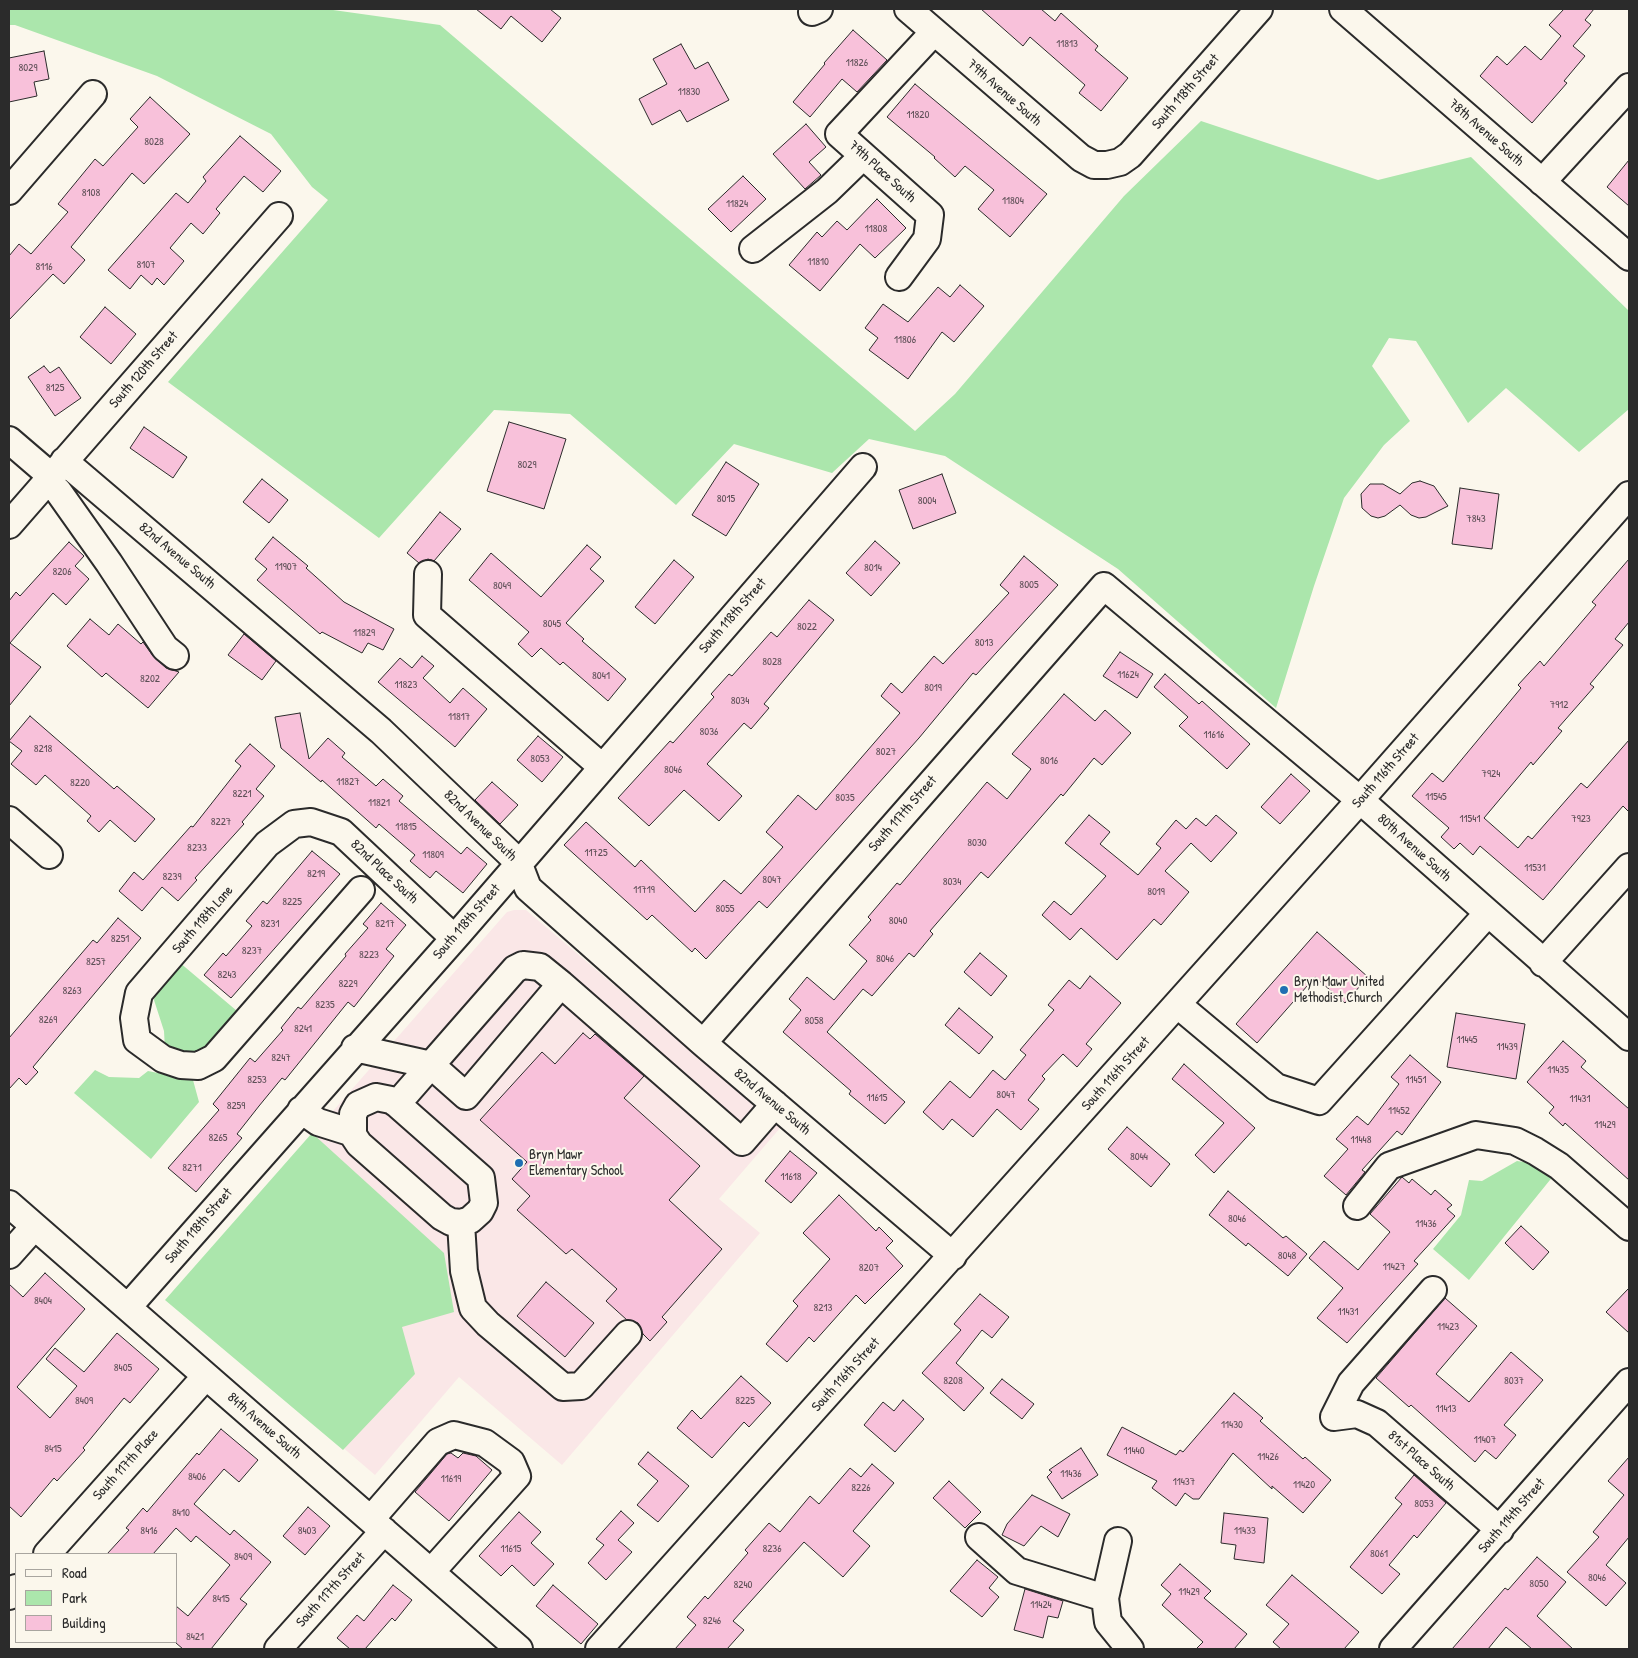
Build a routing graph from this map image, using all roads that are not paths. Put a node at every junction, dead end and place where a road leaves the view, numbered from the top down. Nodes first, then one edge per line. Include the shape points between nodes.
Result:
1 (908, 9) edge
2 (1259, 9) edge
3 (1343, 9) edge
4 (934, 32) junction
5 (1629, 87) edge
6 (93, 94) dead end
7 (863, 156) junction
8 (1107, 165) joint
9 (1542, 182) junction
10 (9, 191) edge
11 (279, 216) dead end
12 (753, 249) dead end
13 (1629, 257) edge
14 (898, 277) dead end
15 (9, 440) edge
16 (863, 466) dead end
17 (54, 473) junction
18 (1629, 495) edge
19 (9, 524) edge
20 (428, 574) dead end
21 (1104, 586) joint
22 (175, 656) dead end
23 (602, 767) junction
24 (1360, 800) junction
25 (9, 820) edge
26 (305, 822) joint
27 (49, 855) dead end
28 (518, 862) junction
29 (1629, 867) edge
30 (360, 890) dead end
31 (1488, 913) junction
32 (454, 938) junction
33 (1543, 963) junction
34 (561, 984) junction
35 (1178, 1005) junction
36 (1629, 1037) edge
37 (703, 1043) junction
38 (355, 1048) junction
39 (431, 1065) junction
40 (328, 1080) junction
41 (397, 1104) junction
42 (775, 1104) junction
43 (358, 1105) junction
44 (301, 1110) junction
45 (353, 1133) junction
46 (9, 1204) edge
47 (1356, 1206) dead end
48 (461, 1223) junction
49 (34, 1227) junction
50 (1629, 1227) edge
51 (9, 1255) edge
52 (954, 1256) junction
53 (1433, 1290) dead end
54 (128, 1307) junction
55 (628, 1334) dead end
56 (206, 1376) junction
57 (1629, 1382) edge
58 (377, 1525) junction
59 (1500, 1530) junction
60 (979, 1537) dead end
61 (1118, 1541) dead end
62 (48, 1553) edge
63 (431, 1572) junction
64 (1105, 1598) junction
65 (1406, 1645) edge
66 (278, 1649) edge
67 (519, 1649) edge
68 (599, 1649) edge
69 (1130, 1649) edge

1 - 4 street, 79th Avenue South
2 - 8 street, South 118th Street via 1130,155
3 - 9 street, 78th Avenue South
4 - 7 street, 79th Place South via 839,134
4 - 8 street, 79th Avenue South via 1081,158 1094,165
5 - 9 street
6 - 10 street
7 - 12 street via 827,191
7 - 14 street, 79th Place South via 930,215 926,239
9 - 13 street, 78th Avenue South
11 - 17 street, South 120th Street
15 - 17 street, 82nd Avenue South
16 - 23 street, South 118th Street
17 - 19 street, South 120th Street
17 - 22 street via 58,491 165,648
17 - 28 street, 82nd Avenue South via 374,724
18 - 24 street, South 116th Street
20 - 23 street via 427,614
21 - 24 street, 80th Avenue South
21 - 37 street, South 117th Street
23 - 28 street, South 118th Street
24 - 31 street, 80th Avenue South
24 - 35 street, South 116th Street
25 - 27 street
26 - 30 street, South 118th Lane via 294,824 267,844 139,994 134,1018 137,1040 163,1059 181,1065 198,1066 214,1058
26 - 32 street, 82nd Place South via 323,824 341,832
28 - 32 street, South 118th Street
28 - 37 street, 82nd Avenue South via 528,888
29 - 33 street
31 - 33 street, 80th Avenue South
31 - 35 street via 1319,1101 1276,1087
32 - 38 street, South 118th Street
33 - 36 street, 80th Avenue South
34 - 39 street via 540,967 523,965 515,969
34 - 39 street via 466,1096
34 - 42 street via 742,1142
35 - 52 street, South 116th Street
37 - 42 street, 82nd Avenue South
38 - 39 street
38 - 40 street, South 118th Street
39 - 41 street
40 - 43 street
40 - 44 street, South 118th Street
41 - 43 street via 376,1096
41 - 48 street via 481,1178 484,1203 480,1212
42 - 52 street, 82nd Avenue South
43 - 45 street via 353,1114
44 - 45 street via 318,1122
44 - 54 street, South 118th Street
45 - 48 street via 359,1144 442,1217
46 - 49 street, 84th Avenue South
47 - 50 street via 1389,1166 1476,1135 1515,1141 1535,1151 1559,1166
48 - 55 street via 464,1270 473,1308 563,1386 581,1386
49 - 51 street
49 - 54 street, 84th Avenue South
52 - 68 street, South 116th Street
53 - 59 street, 81st Place South via 1351,1383 1334,1417 1357,1414 1377,1423
54 - 56 street, 84th Avenue South
56 - 58 street, 84th Avenue South
56 - 62 street, South 117th Place
57 - 59 street, South 114th Street
58 - 63 street, 84th Avenue South
58 - 63 street, South 117th Street via 438,1442 454,1435 485,1443 511,1462 517,1476
58 - 66 street, South 117th Street
59 - 65 street, South 114th Street
60 - 64 street via 1017,1572
61 - 64 street
63 - 67 street, 84th Avenue South
64 - 69 street via 1108,1622

